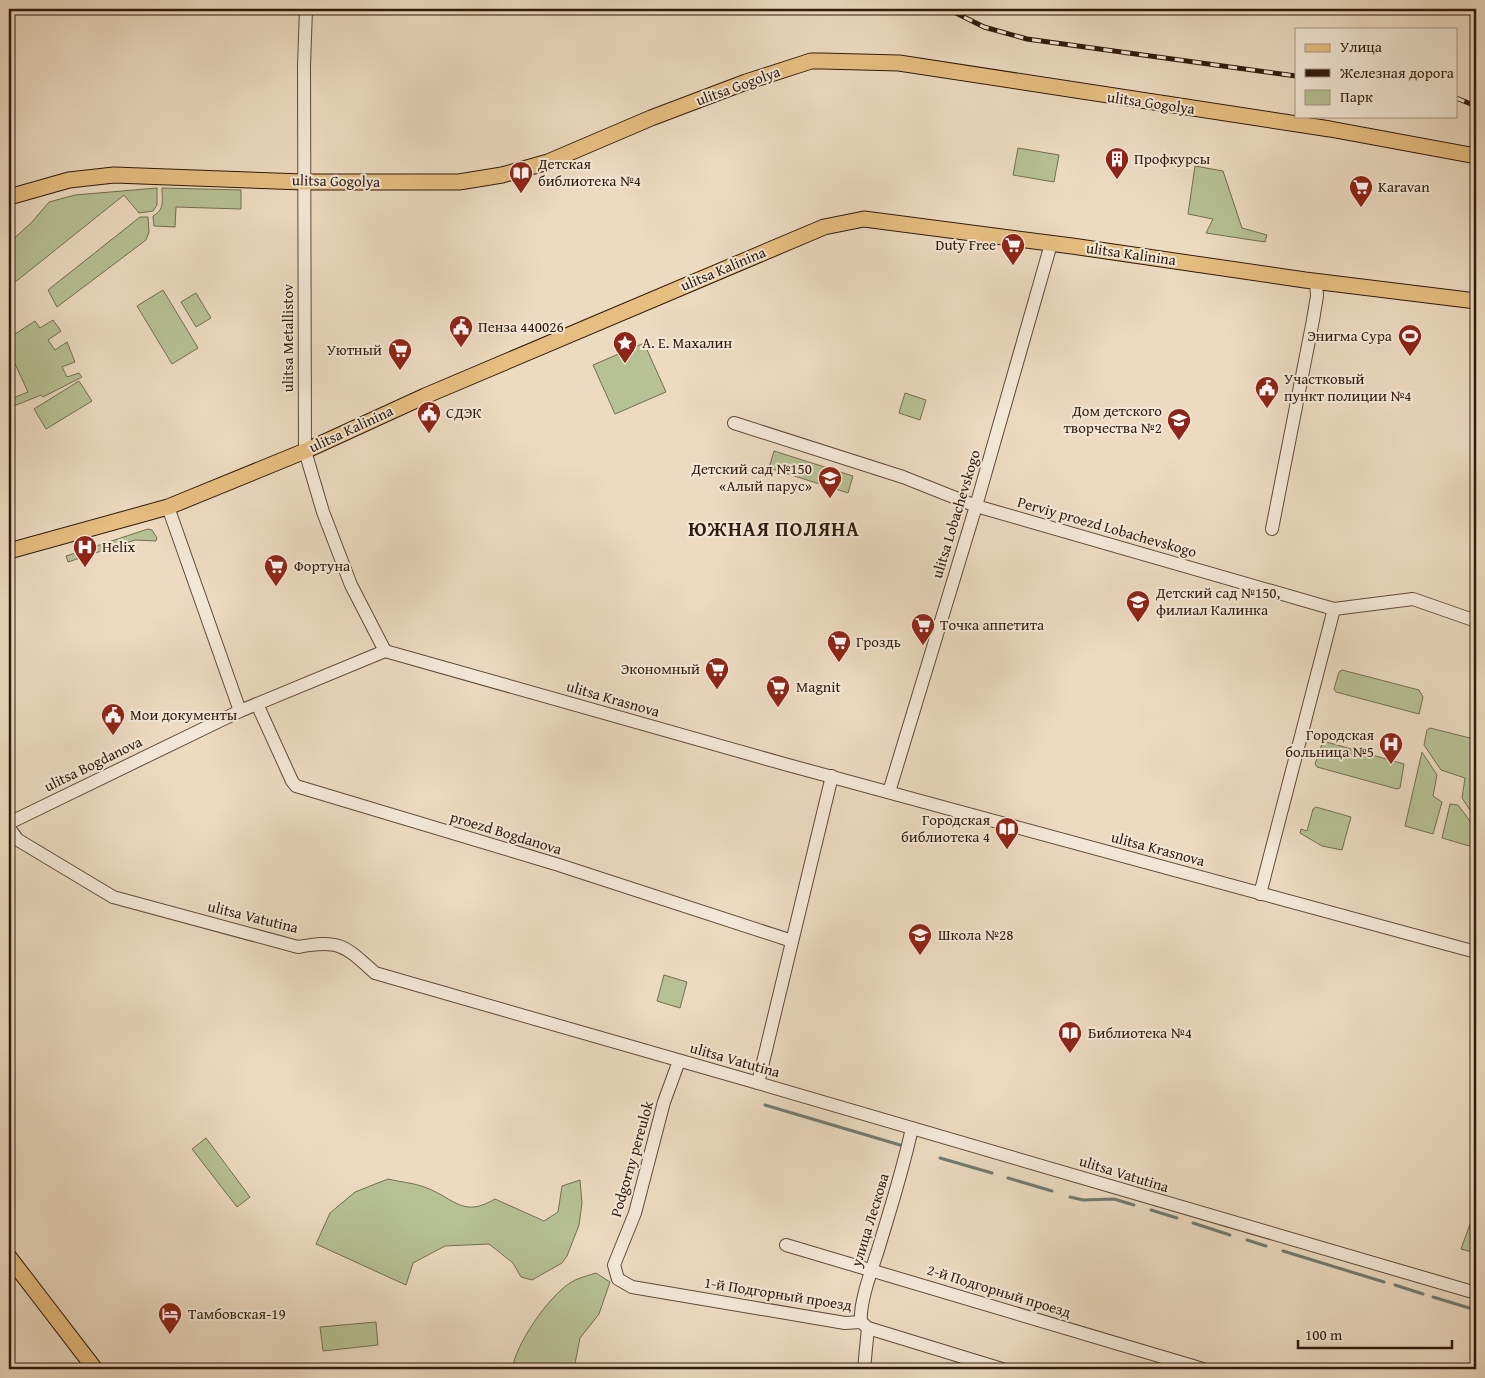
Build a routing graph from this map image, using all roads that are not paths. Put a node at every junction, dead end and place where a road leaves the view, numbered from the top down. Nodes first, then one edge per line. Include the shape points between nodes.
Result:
1 (306, 9) edge
2 (1476, 156) edge
3 (304, 182) junction
4 (9, 197) edge
5 (1051, 244) junction
6 (1316, 281) junction
7 (1476, 301) edge
8 (734, 423) dead end
9 (305, 451) junction
10 (976, 506) junction
11 (168, 507) junction
12 (1272, 530) dead end
13 (9, 552) edge
14 (1334, 610) junction
15 (1476, 621) edge
16 (385, 651) junction
17 (257, 704) junction
18 (240, 711) junction
19 (832, 776) junction
20 (889, 792) junction
21 (9, 823) edge
22 (9, 828) edge
23 (1260, 894) junction
24 (792, 941) junction
25 (1476, 952) edge
26 (679, 1061) junction
27 (758, 1082) junction
28 (912, 1128) junction
29 (786, 1245) dead end
30 (9, 1257) edge
31 (614, 1264) joint
32 (872, 1269) junction
33 (1476, 1293) edge
34 (865, 1325) junction
35 (95, 1369) edge
36 (864, 1369) edge
37 (1002, 1369) edge
38 (1203, 1369) edge

1 - 3 street, ulitsa Metallistov
2 - 3 main road, ulitsa Gogolya via 1314,126 899,63 811,61 651,118 548,162 502,175 459,182
3 - 4 main road, ulitsa Gogolya via 114,175 69,180
3 - 9 street, ulitsa Metallistov
5 - 6 main road, ulitsa Kalinina
5 - 9 main road, ulitsa Kalinina via 864,219 824,226 425,396
5 - 10 street, ulitsa Lobachevskogo
6 - 7 main road, ulitsa Kalinina
6 - 12 street via 1313,320
8 - 10 street, Perviy proezd Lobachevskogo via 903,477
9 - 11 main road, ulitsa Kalinina
9 - 16 street, ulitsa Metallistov via 323,512 352,585
10 - 14 street, Perviy proezd Lobachevskogo
10 - 20 street, ulitsa Lobachevskogo
11 - 13 main road, ulitsa Kalinina
11 - 18 street
14 - 15 street, Perviy proezd Lobachevskogo via 1413,599
14 - 23 street
16 - 17 street, ulitsa Bogdanova
16 - 19 street, ulitsa Krasnova
17 - 18 street, ulitsa Bogdanova
17 - 24 street, proezd Bogdanova via 296,786
18 - 21 street, ulitsa Bogdanova
19 - 20 street, ulitsa Krasnova
19 - 24 street
20 - 23 street, ulitsa Krasnova
22 - 26 street, ulitsa Vatutina via 18,840 114,897 298,947 323,942 348,948 374,973
23 - 25 street, ulitsa Krasnova
24 - 27 street
26 - 27 street, ulitsa Vatutina
26 - 31 street, Podgorny pereulok via 664,1102 635,1212
27 - 28 street, ulitsa Vatutina
28 - 32 street, улица Лескова
28 - 33 street, ulitsa Vatutina
29 - 32 street, 2-й Подгорный проезд
30 - 35 main road
31 - 34 street, 1-й Подгорный проезд via 618,1279 632,1288
32 - 34 street, улица Лескова via 861,1313
32 - 38 street, 2-й Подгорный проезд
34 - 36 street, улица Лескова
34 - 37 street, 1-й Подгорный проезд

